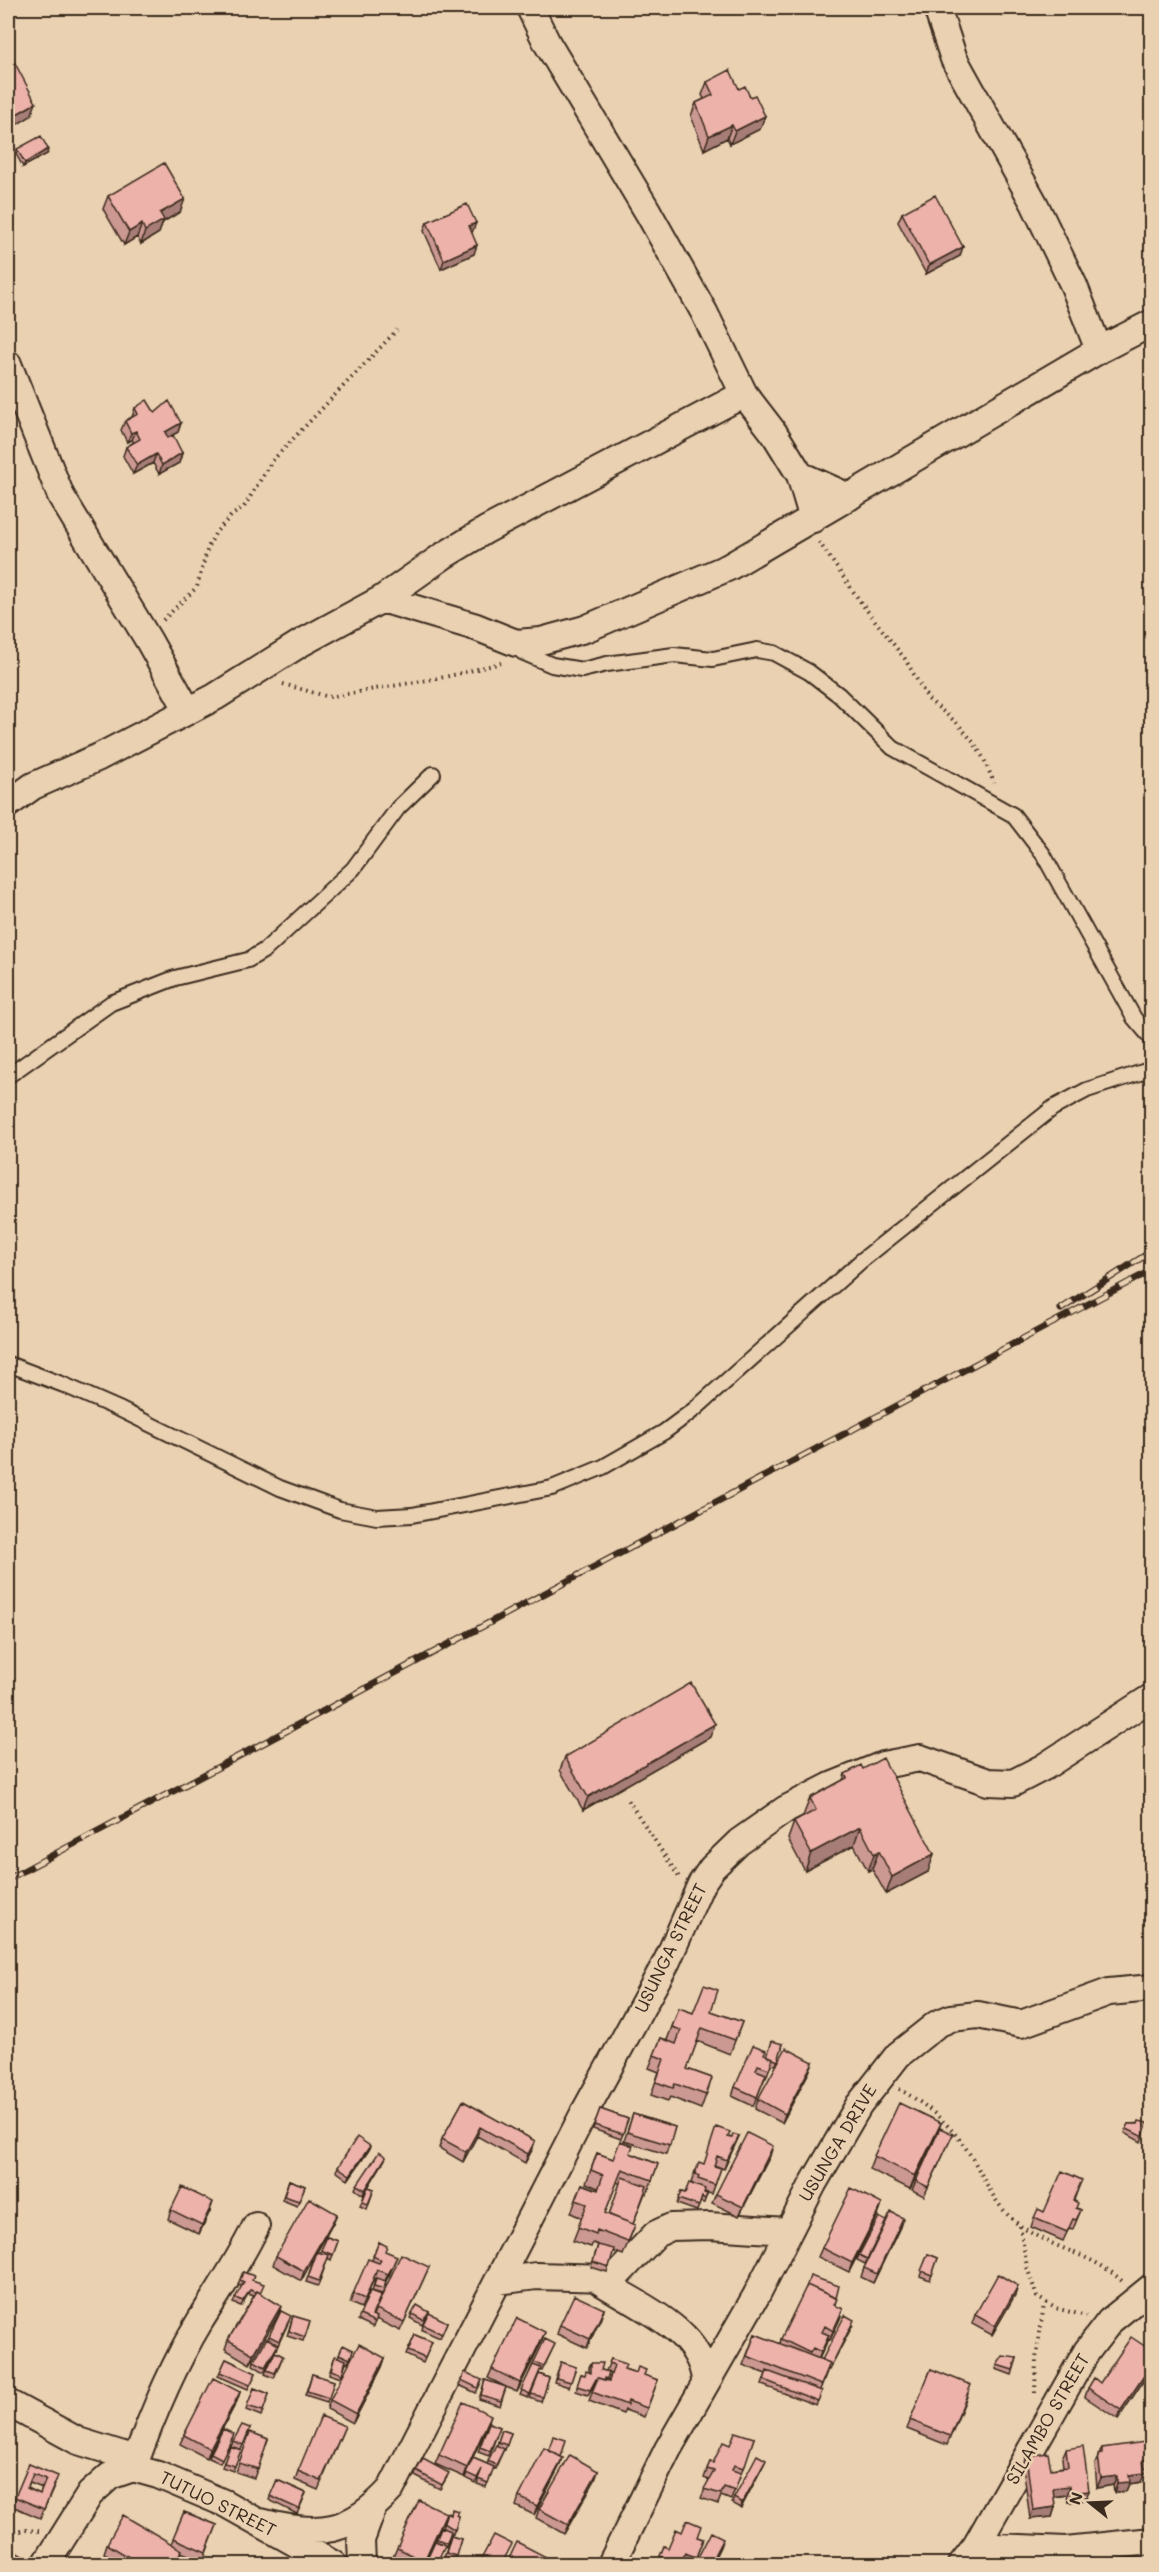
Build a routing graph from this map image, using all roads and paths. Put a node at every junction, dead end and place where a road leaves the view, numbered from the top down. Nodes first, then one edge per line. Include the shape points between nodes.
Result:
1 (531, 8) edge
2 (937, 8) edge
3 (1152, 323) edge
4 (397, 330) dead end
5 (1099, 350) junction
6 (8, 364) edge
7 (744, 394) junction
8 (800, 475) junction
9 (849, 497) junction
10 (811, 521) junction
11 (382, 599) junction
12 (149, 641) junction
13 (522, 652) joint
14 (278, 683) dead end
15 (188, 711) junction
16 (433, 774) dead end
17 (8, 804) edge
18 (1002, 806) junction
19 (1152, 1039) edge
20 (1152, 1069) edge
21 (8, 1076) edge
22 (8, 1365) edge
23 (1152, 1697) edge
24 (628, 1800) dead end
25 (693, 1902) junction
26 (1152, 1988) edge
27 (878, 2078) junction
28 (256, 2226) dead end
29 (1020, 2226) junction
30 (788, 2231) junction
31 (598, 2280) junction
32 (498, 2281) junction
33 (1145, 2293) edge
34 (1044, 2304) junction
35 (1110, 2321) junction
36 (705, 2380) junction
37 (1035, 2400) dead end
38 (8, 2403) edge
39 (134, 2463) junction
40 (372, 2511) junction
41 (261, 2523) junction
42 (1152, 2541) edge
43 (969, 2555) edge
44 (46, 2565) edge
45 (333, 2565) edge
46 (362, 2565) edge
47 (611, 2565) edge

1 - 7 street via 547,43 704,312
2 - 5 street via 954,59 1034,203 1074,286
3 - 5 street
4 - 12 path via 272,461 244,507 216,532 197,587 167,614
5 - 9 street
6 - 12 street via 61,496
7 - 8 street
7 - 11 street via 486,530
8 - 9 street
8 - 10 street
9 - 10 street
10 - 11 street via 729,567 585,629 526,644
10 - 18 path via 819,542 905,659 928,699 974,743
11 - 15 street
12 - 15 street
13 - 14 path via 513,660 445,677 329,697
13 - 18 lane via 552,665 582,670 674,655 713,659 757,650 774,653 825,683 893,748
15 - 17 street via 33,786
16 - 21 lane via 398,808 353,869 265,950 248,960 175,978 111,1003
18 - 19 lane via 1043,854 1134,1018
20 - 22 lane via 1088,1090 1053,1108 861,1261 664,1432 603,1467 552,1488 412,1515 377,1517 340,1510 280,1488 64,1385
23 - 25 street, USUNGA STREET via 1013,1783 988,1782 920,1758 883,1765 831,1786 786,1809 739,1842 712,1868
24 - 25 path
25 - 32 street, USUNGA STREET via 667,1961
26 - 27 street, USUNGA DRIVE via 1109,1992 1021,2024 978,2015 951,2018 920,2036
27 - 29 path via 912,2096 951,2129 968,2150 994,2198
27 - 30 street, USUNGA DRIVE via 834,2146
28 - 39 street via 238,2265 178,2362
29 - 33 path via 1039,2238 1093,2259
29 - 34 path via 1032,2286
30 - 31 street via 671,2227 656,2234 619,2273
30 - 36 street, USUNGA DRIVE via 756,2296
31 - 32 street via 536,2276
31 - 36 street via 690,2343 699,2355
32 - 40 street, USUNGA STREET via 410,2458
33 - 35 street, SILAMBO STREET
34 - 35 path
34 - 37 path
35 - 43 street, SILAMBO STREET via 1070,2377
36 - 47 street, USUNGA DRIVE
38 - 39 street, TUTUO STREET via 78,2441
39 - 41 street, TUTUO STREET
39 - 44 street via 110,2476 90,2494
40 - 41 street via 322,2531 297,2531
40 - 46 street via 361,2540
41 - 45 street, TUTUO STREET
42 - 43 street

